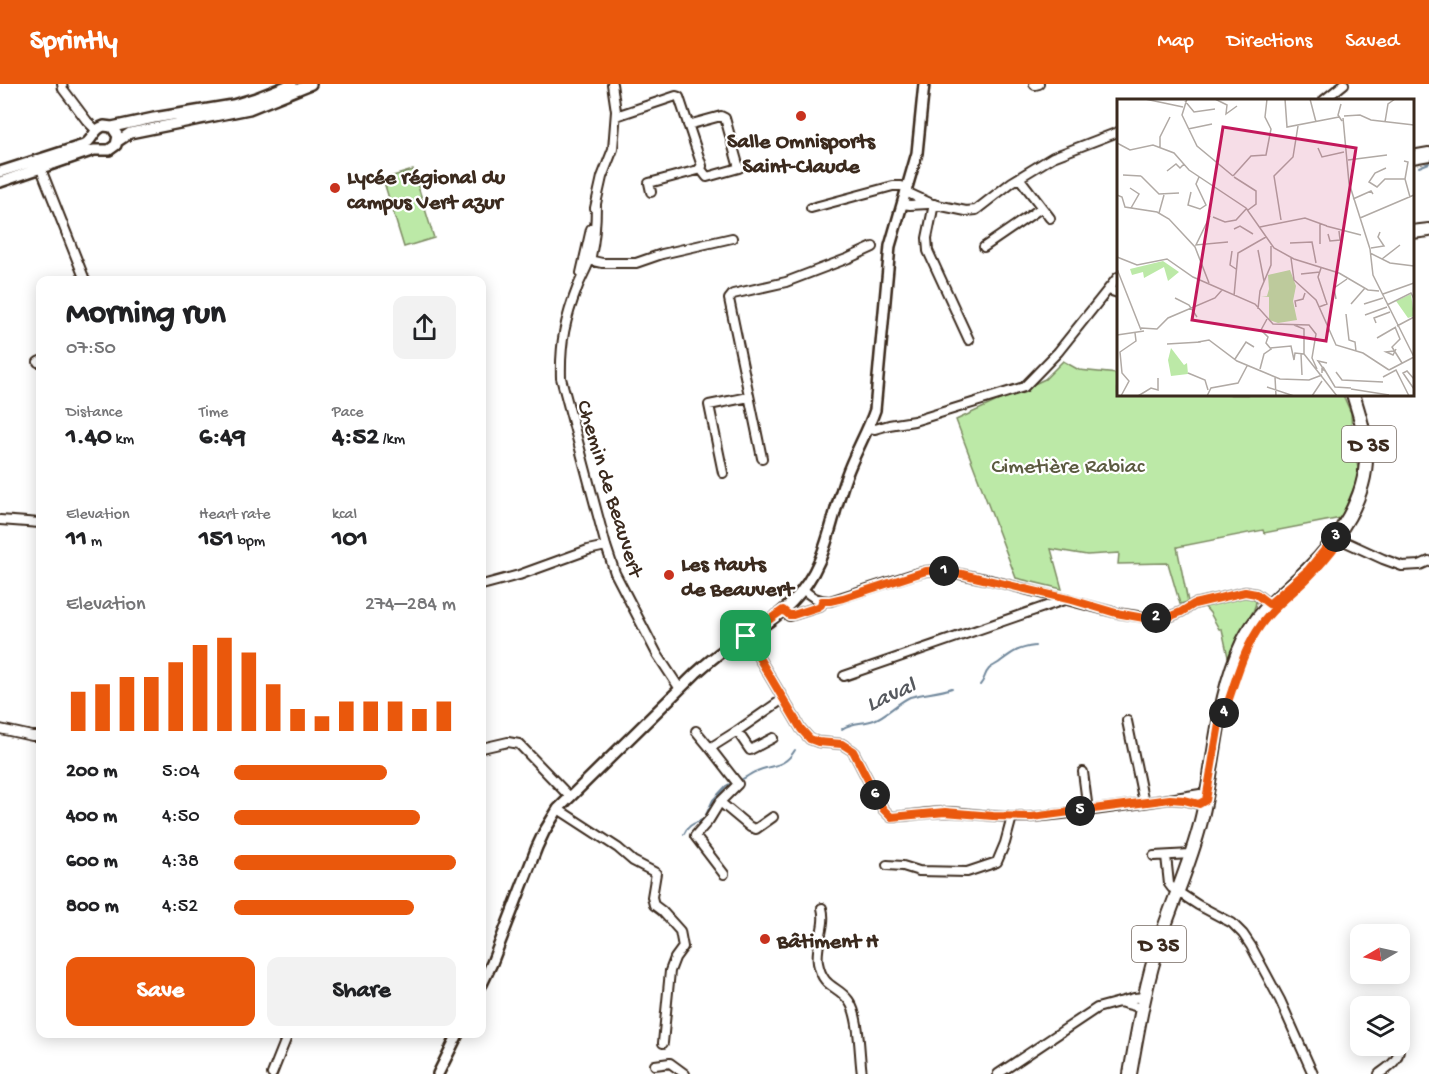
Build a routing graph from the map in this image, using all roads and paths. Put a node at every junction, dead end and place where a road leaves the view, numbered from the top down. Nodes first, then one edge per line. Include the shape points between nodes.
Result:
1 (62, 84) edge
2 (292, 84) edge
3 (311, 84) edge
4 (612, 84) edge
5 (924, 84) edge
6 (1034, 84) edge
7 (1039, 84) edge
8 (1344, 84) edge
9 (1325, 99) edge
10 (616, 116) junction
11 (688, 124) junction
12 (112, 128) junction
13 (1117, 133) edge
14 (95, 134) junction
15 (118, 141) junction
16 (100, 149) junction
17 (1429, 154) edge
18 (1414, 158) edge
19 (700, 168) junction
20 (41, 169) junction
21 (0, 172) edge
22 (1020, 179) junction
23 (0, 182) edge
24 (906, 190) junction
25 (651, 192) dead end
26 (596, 204) junction
27 (902, 204) junction
28 (933, 204) junction
29 (811, 208) dead end
30 (1041, 208) junction
31 (1050, 218) dead end
32 (1429, 230) edge
33 (1414, 232) edge
34 (732, 238) dead end
35 (873, 246) dead end
36 (984, 247) dead end
37 (589, 260) junction
38 (83, 276) edge
39 (1117, 279) edge
40 (578, 286) junction
41 (1108, 290) junction
42 (1117, 292) edge
43 (969, 340) dead end
44 (1354, 396) edge
45 (1360, 396) edge
46 (749, 397) junction
47 (870, 424) junction
48 (762, 458) dead end
49 (723, 473) dead end
50 (0, 520) edge
51 (36, 523) edge
52 (1338, 538) junction
53 (606, 546) junction
54 (1429, 561) edge
55 (486, 584) edge
56 (803, 589) junction
57 (1066, 599) junction
58 (822, 601) junction
59 (1272, 606) junction
60 (783, 610) junction
61 (746, 636) junction
62 (844, 676) dead end
63 (680, 689) junction
64 (783, 699) junction
65 (1127, 721) dead end
66 (0, 729) edge
67 (696, 730) dead end
68 (737, 731) junction
69 (36, 736) edge
70 (773, 738) dead end
71 (486, 747) edge
72 (710, 748) junction
73 (1083, 772) dead end
74 (570, 798) junction
75 (1206, 800) junction
76 (720, 802) junction
77 (1144, 803) junction
78 (558, 809) junction
79 (1088, 810) junction
80 (773, 817) dead end
81 (1012, 817) junction
82 (1191, 854) junction
83 (1154, 856) dead end
84 (1166, 856) junction
85 (887, 865) dead end
86 (724, 874) dead end
87 (1178, 893) junction
88 (822, 908) dead end
89 (486, 976) edge
90 (1143, 1003) junction
91 (286, 1038) edge
92 (456, 1038) edge
93 (663, 1043) dead end
94 (1398, 1056) edge
95 (655, 1065) dead end
96 (272, 1074) edge
97 (438, 1074) edge
98 (685, 1074) edge
99 (862, 1074) edge
100 (998, 1074) edge
101 (1130, 1074) edge
102 (1313, 1074) edge
103 (1379, 1074) edge

1 - 14 street
2 - 12 street via 233,105
3 - 15 street via 249,109 130,134
4 - 10 street, Chemin de Beauvert
5 - 24 street via 917,153
6 - 7 street
8 - 9 street
10 - 11 street via 676,96
10 - 26 street, Chemin de Beauvert via 614,149
11 - 19 street
11 - 19 street via 725,118 739,168 707,177
12 - 14 street via 104,126
12 - 15 street
13 - 22 street via 1053,157
14 - 16 street via 94,142
14 - 21 street via 84,145
15 - 16 street via 109,150
16 - 20 street
17 - 18 main road
19 - 25 street via 649,183
20 - 23 street
20 - 38 street
22 - 28 street via 976,210
22 - 30 street
24 - 27 street
24 - 28 street
24 - 29 street via 893,186
26 - 37 street, Chemin de Beauvert via 596,229
26 - 40 street, Chemin de Beauvert
27 - 28 street
27 - 47 street via 890,246 876,398
28 - 43 street via 928,251
30 - 31 street
30 - 36 street
32 - 33 main road
34 - 37 street via 636,263
35 - 46 street via 786,282 730,296
37 - 40 street, Chemin de Beauvert
39 - 41 street
40 - 53 street, Chemin de Beauvert via 562,336 561,378
41 - 42 street
41 - 47 street via 1024,387 914,421 876,429
44 - 52 main road, D 35 via 1364,436 1365,465 1357,498
45 - 52 main road, D 35 via 1370,452 1369,477 1358,510
46 - 48 street
46 - 49 street via 709,405
47 - 56 street via 846,478 824,552
50 - 51 street
52 - 54 street via 1402,566
52 - 59 main road, D 35
53 - 55 street
53 - 63 street, Chemin de Beauvert via 628,599
56 - 58 street
56 - 60 street
57 - 58 street via 940,570
57 - 59 street via 1116,613 1155,618 1245,592 1256,594
57 - 62 street
58 - 60 street via 818,607 793,615
59 - 75 main road, D 35 via 1243,641 1227,684
60 - 61 street
61 - 63 street via 714,657
61 - 64 street
63 - 74 street
64 - 68 street
64 - 81 street via 810,739 842,744 853,751 891,817 945,812
65 - 77 street
66 - 69 street
67 - 72 street
68 - 70 street via 750,750
68 - 72 street
71 - 74 street via 508,742 519,744
72 - 76 street via 738,784
73 - 79 street
74 - 78 street
75 - 77 street via 1199,804 1170,799
75 - 82 main road, D 35
76 - 80 street via 750,828 756,829
76 - 86 street via 695,836
77 - 79 street
78 - 89 street via 537,847
78 - 93 street via 656,873 654,905 680,931 683,948 670,971
79 - 81 street
81 - 85 street via 997,862 968,872 919,871
82 - 84 street
82 - 87 main road, D 35
83 - 84 street
84 - 87 street via 1169,884
87 - 90 main road, D 35 via 1161,936
87 - 102 street via 1232,923 1243,934 1280,1000
88 - 99 street via 818,962 822,976 849,1001 855,1013
90 - 100 street via 1104,1005
90 - 101 main road, D 35
91 - 96 street
92 - 97 street
94 - 103 street
95 - 98 street via 670,1063

